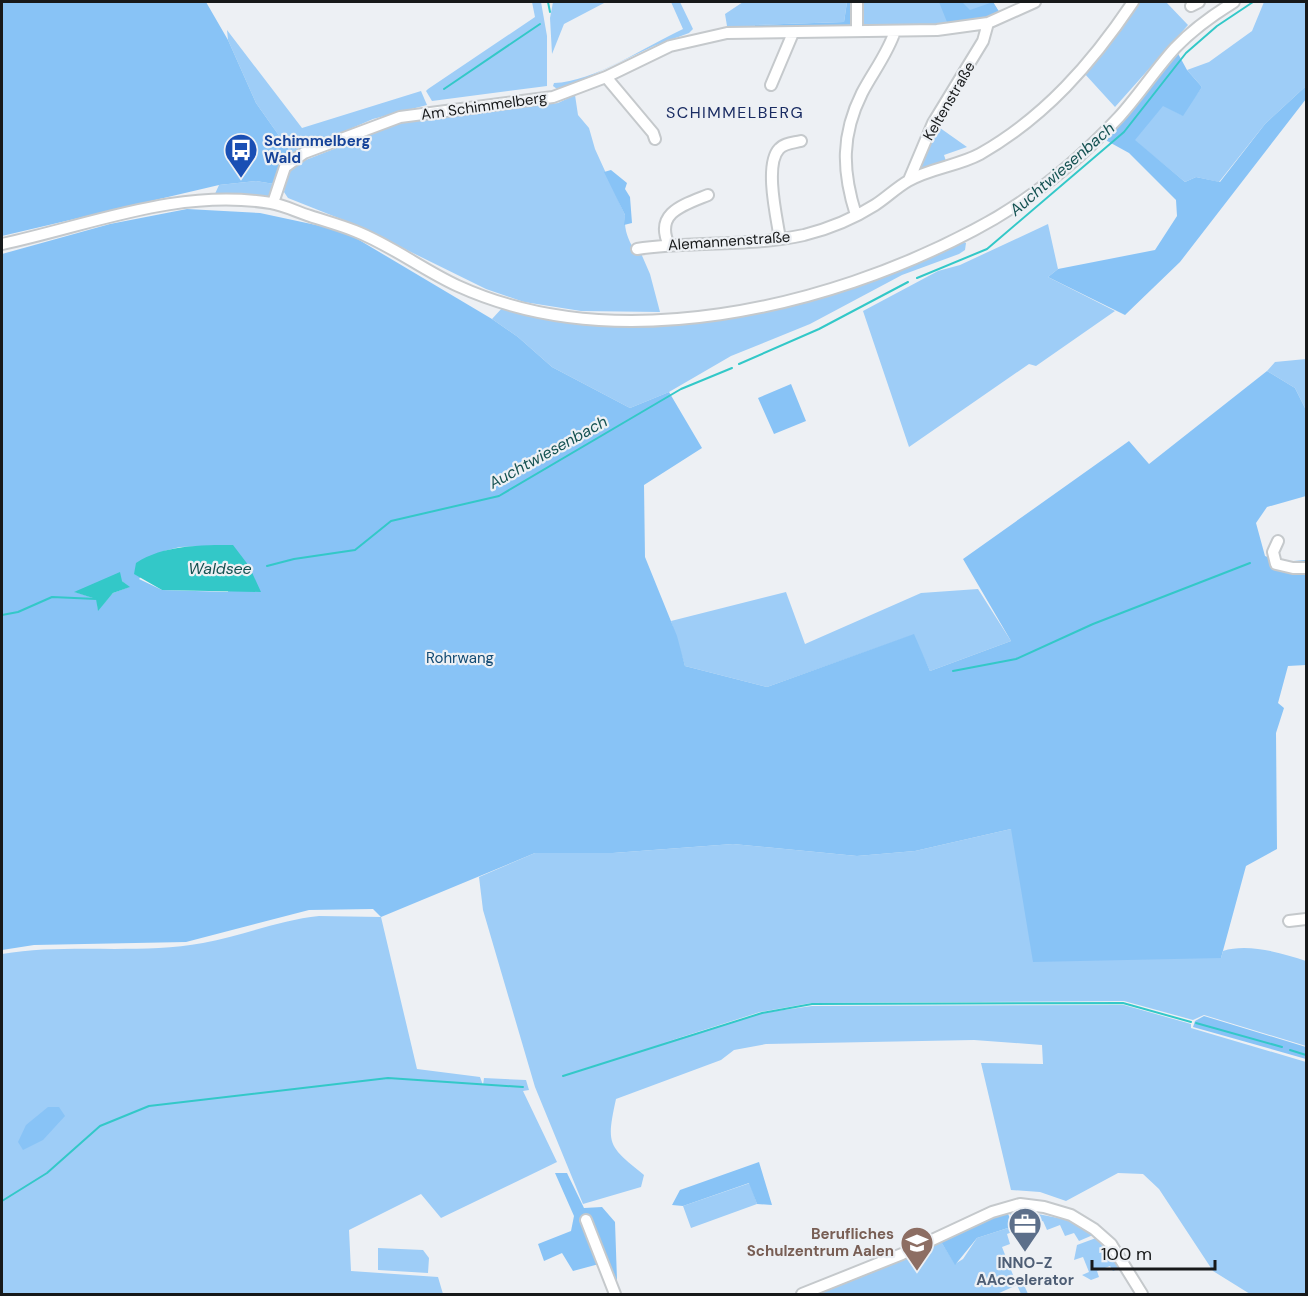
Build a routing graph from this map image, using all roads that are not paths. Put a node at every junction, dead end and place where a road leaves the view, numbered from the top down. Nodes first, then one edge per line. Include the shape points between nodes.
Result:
1 (857, 2) edge
2 (1035, 2) edge
3 (1133, 2) edge
4 (1234, 2) edge
5 (988, 23) junction
6 (857, 31) junction
7 (895, 31) junction
8 (793, 33) junction
9 (606, 77) junction
10 (771, 85) dead end
11 (655, 139) dead end
12 (801, 141) dead end
13 (909, 180) junction
14 (708, 195) dead end
15 (273, 203) junction
16 (856, 215) junction
17 (780, 239) junction
18 (2, 244) edge
19 (669, 245) junction
20 (637, 249) dead end
21 (1278, 542) dead end
22 (1306, 568) edge
23 (1306, 919) edge
24 (1289, 921) dead end
25 (585, 1220) dead end
26 (615, 1294) edge
27 (802, 1294) edge
28 (1142, 1294) edge

1 - 6 street
2 - 5 street, Am Schimmelberg
3 - 13 street, Alemannenstraße via 1096,54 1039,114 978,155
4 - 15 street via 1206,20 1175,48 1087,150 1043,187 999,216 869,277 814,295 744,310 668,319 595,319 507,304 459,286 357,232
5 - 7 street, Am Schimmelberg
5 - 13 street, Keltenstraße via 983,41 933,123
6 - 7 street, Am Schimmelberg
6 - 8 street, Am Schimmelberg
7 - 16 street via 861,94 851,122 846,184
8 - 9 street, Am Schimmelberg via 708,36 670,45
8 - 10 street
9 - 11 street
9 - 15 street, Am Schimmelberg via 534,101 400,117 368,128 304,153 285,166
12 - 17 street via 784,145 773,163 772,188
13 - 16 street, Alemannenstraße
14 - 19 street via 673,211 666,219 663,232
15 - 18 street via 213,199 155,205
16 - 17 street, Alemannenstraße via 806,234
17 - 19 street, Alemannenstraße
19 - 20 street, Alemannenstraße
21 - 22 street via 1273,552 1276,564
23 - 24 street
25 - 26 street
27 - 28 street via 992,1212 1020,1204 1071,1215 1094,1228 1111,1244

